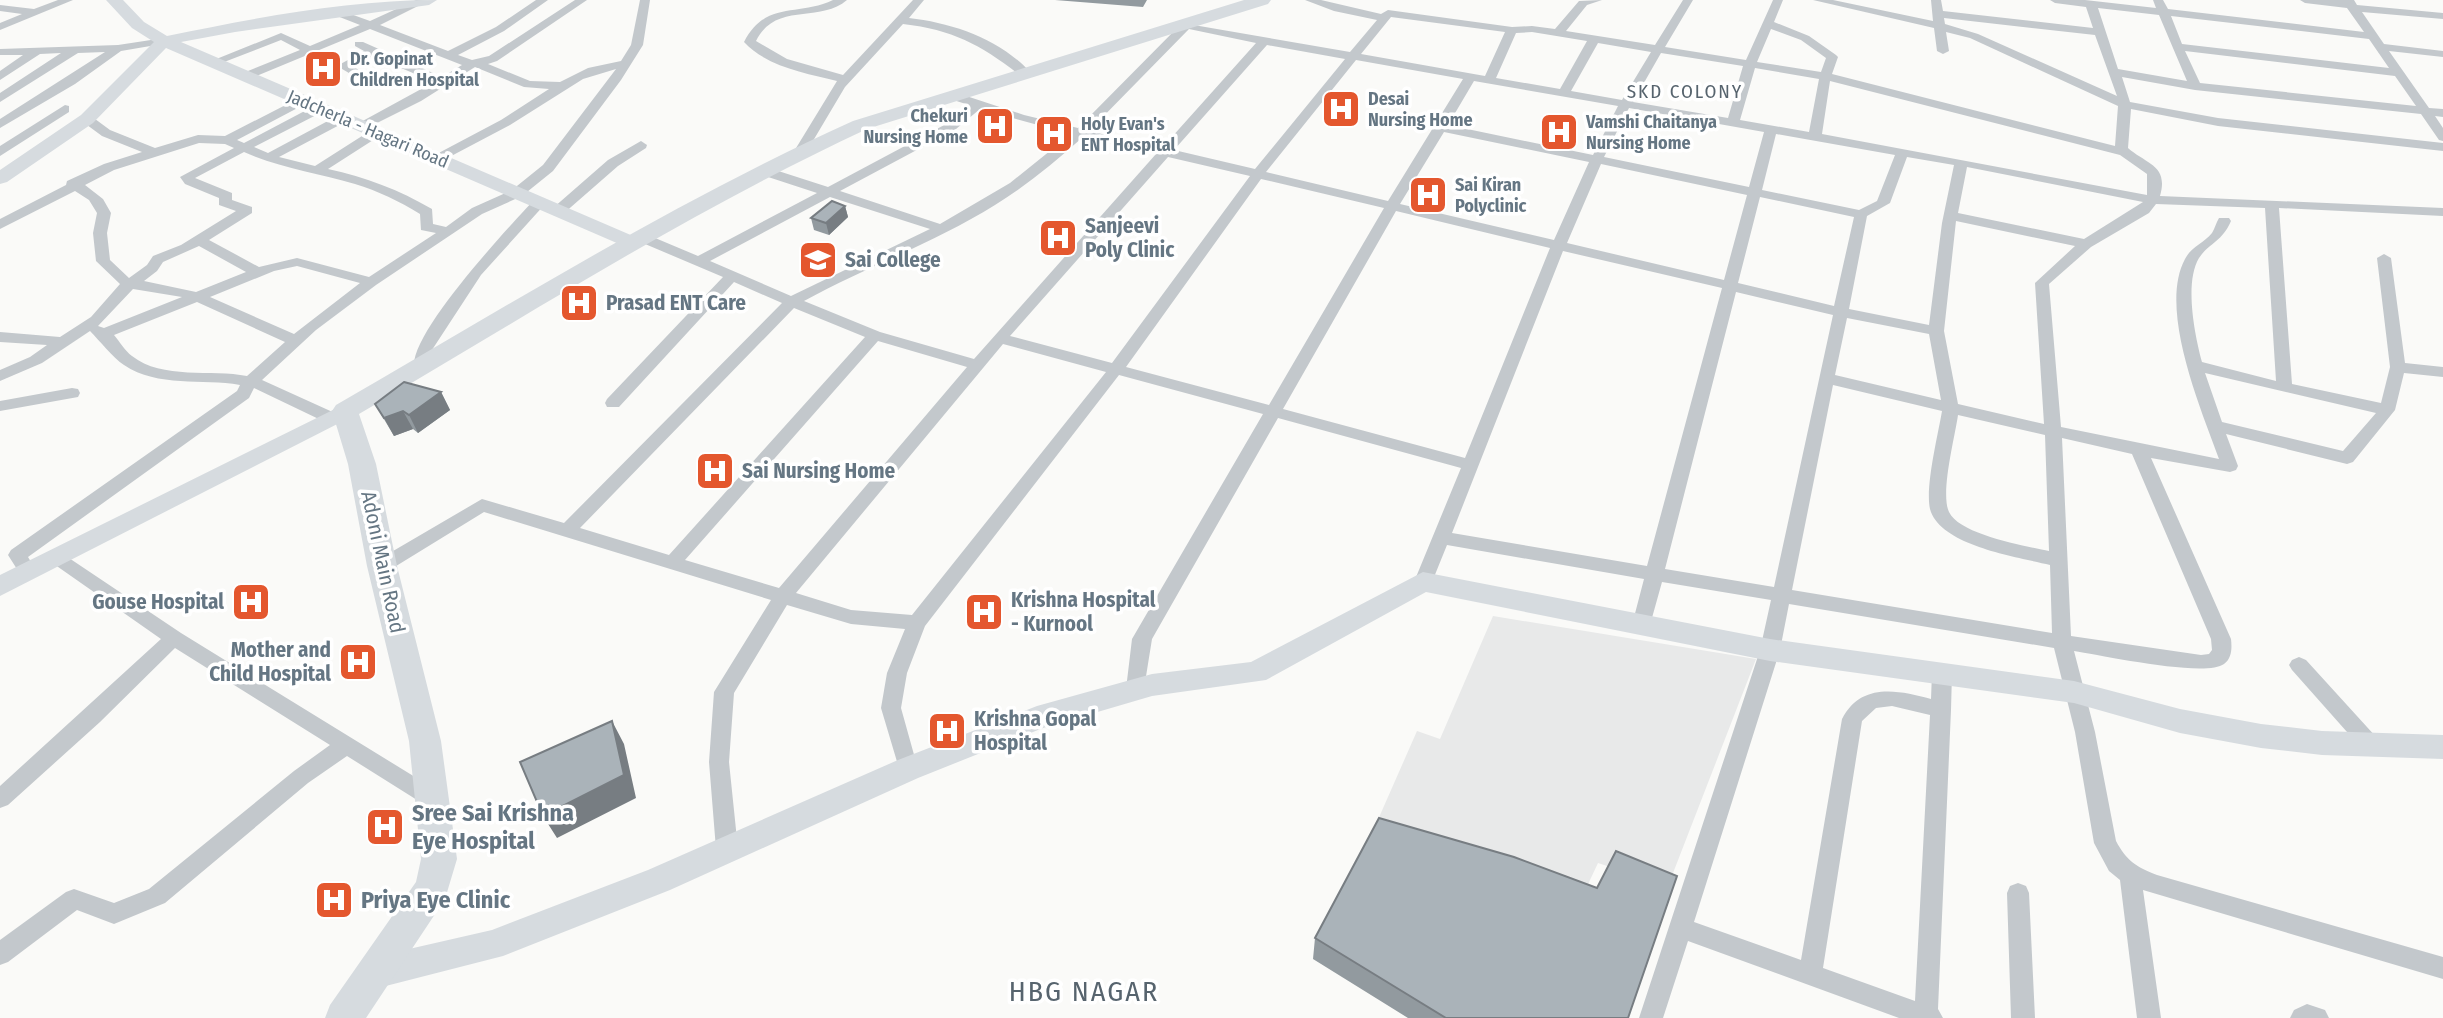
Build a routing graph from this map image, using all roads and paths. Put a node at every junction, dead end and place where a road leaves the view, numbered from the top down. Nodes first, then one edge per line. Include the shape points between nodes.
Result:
1 (68, 0) edge
2 (114, 0) edge
3 (429, 0) edge
4 (543, 0) edge
5 (582, 0) edge
6 (645, 0) edge
7 (842, 0) edge
8 (919, 0) edge
9 (1262, 0) edge
10 (1310, 0) edge
11 (1597, 0) edge
12 (1688, 0) edge
13 (1778, 0) edge
14 (1818, 0) edge
15 (1936, 0) edge
16 (2055, 0) edge
17 (2158, 0) edge
18 (2305, 0) edge
19 (423, 1) edge
20 (1, 4) edge
21 (2091, 4) junction
22 (2350, 4) edge
23 (35, 12) junction
24 (2164, 12) junction
25 (341, 14) junction
26 (2443, 16) edge
27 (1384, 18) junction
28 (900, 20) junction
29 (1939, 20) junction
30 (373, 24) junction
31 (1768, 24) junction
32 (1186, 25) junction
33 (0, 27) edge
34 (1513, 30) junction
35 (2100, 32) junction
36 (1558, 33) junction
37 (2373, 36) junction
38 (1594, 39) junction
39 (164, 41) junction
40 (1264, 41) junction
41 (359, 44) dead end
42 (2177, 47) junction
43 (2381, 47) junction
44 (118, 48) junction
45 (76, 49) junction
46 (1658, 49) junction
47 (38, 50) junction
48 (311, 51) junction
49 (374, 51) junction
50 (1942, 51) dead end
51 (3, 53) edge
52 (2443, 54) edge
53 (449, 55) junction
54 (1352, 56) junction
55 (215, 62) junction
56 (475, 64) junction
57 (625, 64) junction
58 (1750, 64) junction
59 (2113, 72) junction
60 (1025, 73) junction
61 (2400, 73) junction
62 (0, 76) edge
63 (247, 76) junction
64 (1825, 76) junction
65 (1470, 78) junction
66 (845, 79) junction
67 (370, 80) dead end
68 (442, 80) junction
69 (1489, 81) junction
70 (560, 86) junction
71 (2194, 86) junction
72 (1563, 94) junction
73 (951, 95) junction
74 (0, 98) edge
75 (303, 100) junction
76 (1625, 104) junction
77 (2123, 104) junction
78 (977, 105) junction
79 (320, 108) junction
80 (65, 109) dead end
81 (2426, 110) junction
82 (2443, 113) edge
83 (342, 118) junction
84 (87, 119) junction
85 (1733, 123) junction
86 (0, 124) edge
87 (1440, 127) junction
88 (370, 129) junction
89 (1771, 130) junction
90 (1080, 132) junction
91 (1815, 137) junction
92 (2443, 137) edge
93 (0, 140) edge
94 (227, 141) junction
95 (15, 142) junction
96 (641, 145) dead end
97 (243, 147) junction
98 (2443, 147) edge
99 (0, 152) edge
100 (153, 152) junction
101 (1164, 152) junction
102 (1902, 152) junction
103 (2123, 152) junction
104 (799, 153) junction
105 (268, 159) junction
106 (438, 159) junction
107 (1596, 160) junction
108 (1961, 162) junction
109 (317, 171) junction
110 (764, 171) junction
111 (1258, 174) junction
112 (0, 178) edge
113 (72, 184) junction
114 (829, 192) junction
115 (1754, 192) junction
116 (517, 193) junction
117 (2152, 200) junction
118 (539, 203) junction
119 (2272, 204) junction
120 (1392, 206) junction
121 (558, 211) junction
122 (2443, 212) edge
123 (1861, 214) junction
124 (7, 216) edge
125 (1951, 216) junction
126 (2224, 221) dead end
127 (0, 225) edge
128 (942, 229) junction
129 (448, 232) junction
130 (199, 240) junction
131 (638, 241) junction
132 (2086, 244) junction
133 (1559, 245) junction
134 (2384, 258) dead end
135 (700, 261) junction
136 (258, 273) junction
137 (733, 275) junction
138 (371, 282) junction
139 (128, 284) junction
140 (1730, 285) junction
141 (196, 297) junction
142 (792, 302) junction
143 (1841, 312) junction
144 (88, 326) junction
145 (1936, 331) junction
146 (103, 334) junction
147 (875, 335) junction
148 (0, 337) edge
149 (1000, 338) junction
150 (295, 341) junction
151 (65, 342) junction
152 (978, 365) junction
153 (2194, 365) junction
154 (421, 367) junction
155 (2398, 367) junction
156 (1116, 369) junction
157 (2443, 372) edge
158 (0, 376) edge
159 (1827, 378) junction
160 (250, 382) junction
161 (2284, 388) junction
162 (72, 393) dead end
163 (613, 403) dead end
164 (0, 406) edge
165 (1951, 408) junction
166 (2387, 410) junction
167 (1272, 411) junction
168 (338, 415) junction
169 (2216, 426) junction
170 (2053, 431) junction
171 (2138, 448) junction
172 (1471, 465) junction
173 (567, 531) junction
174 (1441, 538) junction
175 (57, 557) junction
176 (2058, 560) junction
177 (672, 563) junction
178 (382, 566) junction
179 (28, 572) junction
180 (1655, 572) junction
181 (1423, 582) junction
182 (0, 586) edge
183 (1782, 594) junction
184 (783, 596) junction
185 (917, 623) junction
186 (1641, 625) junction
187 (174, 638) junction
188 (2062, 643) junction
189 (1770, 650) junction
190 (2299, 665) dead end
191 (1942, 673) junction
192 (1136, 689) junction
193 (2074, 692) junction
194 (1941, 710) junction
195 (2370, 744) junction
196 (346, 745) junction
197 (2443, 747) edge
198 (908, 769) junction
199 (0, 799) edge
200 (433, 800) junction
201 (727, 849) junction
202 (2130, 875) junction
203 (2018, 892) dead end
204 (1679, 927) junction
205 (0, 954) edge
206 (2443, 968) edge
207 (374, 973) junction
208 (1810, 974) junction
209 (1929, 1017) edge
210 (344, 1018) edge
211 (1651, 1018) edge
212 (2022, 1018) edge
213 (2149, 1018) edge
214 (2302, 1018) edge
215 (2317, 1018) edge

1 - 23 street
2 - 39 street, Jadcherla - Hagari Road via 138,25
3 - 19 street
4 - 53 street
5 - 56 street via 494,59
6 - 57 street via 637,45
7 - 66 street via 824,8 783,12 763,25 750,42 800,67
8 - 28 street
9 - 32 main road
10 - 27 street
11 - 36 street via 1583,3
12 - 46 street
13 - 31 street
14 - 29 street
15 - 29 street
16 - 21 street
17 - 24 street
18 - 22 street
19 - 25 street
19 - 30 street
20 - 23 street
21 - 24 street
21 - 35 street
22 - 26 street
22 - 37 street
23 - 33 street
24 - 37 street
24 - 42 street
25 - 30 street
25 - 39 street via 245,25
27 - 34 street via 1397,13
27 - 54 street
28 - 60 street via 953,27 979,38
28 - 66 street
29 - 35 street
29 - 50 street
29 - 77 street
30 - 48 street
30 - 53 street
31 - 58 street
31 - 64 street via 1827,52 1832,61
32 - 40 street
32 - 60 main road
32 - 90 street
34 - 36 street
34 - 69 street
35 - 59 street
36 - 38 street
37 - 43 street
38 - 46 street
38 - 72 street
39 - 44 street
39 - 55 street, Jadcherla - Hagari Road
39 - 84 street
40 - 54 street
40 - 101 street
41 - 49 street
42 - 61 street
42 - 71 street
43 - 52 street
43 - 61 street
44 - 45 street
44 - 86 street
45 - 47 street
45 - 74 street
46 - 58 street
46 - 76 street
47 - 51 street
47 - 62 street
48 - 55 street via 281,36
48 - 63 street
49 - 67 street via 343,66
49 - 68 street
53 - 56 street
54 - 65 street
54 - 111 street
55 - 63 street, Jadcherla - Hagari Road
56 - 68 street
56 - 70 street via 528,84
57 - 70 street via 591,69
57 - 116 street via 548,168
58 - 64 street
58 - 85 street
59 - 71 street
59 - 77 street
60 - 73 main road
61 - 81 street
63 - 75 street, Jadcherla - Hagari Road
64 - 91 street
64 - 103 street
65 - 69 street
65 - 87 street
66 - 104 street
68 - 88 street
69 - 72 street
70 - 106 street
71 - 81 street
72 - 76 street
73 - 78 street
73 - 104 main road via 860,125
75 - 79 street, Jadcherla - Hagari Road
75 - 94 street
76 - 85 street
76 - 107 street
77 - 98 street via 2218,122
77 - 103 street
78 - 90 street
78 - 114 street via 953,126
79 - 83 street, Jadcherla - Hagari Road
79 - 97 street
80 - 95 street
81 - 82 street
81 - 92 street
83 - 88 street, Jadcherla - Hagari Road
83 - 105 street
84 - 100 street via 112,136
84 - 112 street
85 - 89 street
87 - 107 street
87 - 120 street
88 - 106 street, Jadcherla - Hagari Road
88 - 109 street
89 - 91 street
89 - 115 street
90 - 101 street
90 - 128 street via 1015,187
91 - 102 street
93 - 95 street
94 - 97 street
94 - 100 street via 198,139
95 - 99 street
96 - 121 street
97 - 105 street
97 - 130 street via 187,177 227,196 224,202 247,210
100 - 113 street
101 - 111 street
101 - 149 street
102 - 108 street
102 - 123 street via 1883,203
103 - 117 street via 2154,173 2157,185
104 - 110 main road
105 - 109 street
106 - 116 street, Jadcherla - Hagari Road
107 - 115 street
107 - 133 street
108 - 117 street
108 - 125 street
109 - 129 street via 377,184 427,212 426,227
110 - 114 street
110 - 131 main road
111 - 120 street
111 - 156 street
113 - 124 street
113 - 139 street via 87,191 100,206 103,261
114 - 128 street
114 - 135 street
115 - 123 street
115 - 140 street
116 - 118 street, Jadcherla - Hagari Road
116 - 129 street via 477,211
117 - 119 street
117 - 132 street via 2144,210
118 - 121 street, Jadcherla - Hagari Road
118 - 154 street via 475,272 422,353
119 - 122 street
119 - 161 street
120 - 133 street
120 - 167 street
121 - 131 street, Jadcherla - Hagari Road
123 - 143 street
124 - 127 street
125 - 132 street
125 - 145 street
126 - 153 street via 2216,238 2196,250 2189,266 2185,306
128 - 142 street
129 - 138 street
130 - 136 street
130 - 139 street via 158,259
131 - 135 street
131 - 154 main road
132 - 170 street via 2042,283
133 - 140 street
133 - 172 street
134 - 155 street
135 - 137 street
136 - 138 street via 297,262
136 - 141 street
137 - 142 street
137 - 163 street
138 - 150 street
139 - 141 street via 155,284
139 - 144 street
140 - 143 street
140 - 180 street
141 - 146 street
141 - 150 street
142 - 147 street
142 - 173 street
143 - 145 street
143 - 159 street
144 - 146 street
144 - 151 street
145 - 165 street
146 - 160 street via 129,362 170,376
147 - 152 street
147 - 177 street
148 - 151 street
149 - 152 street
149 - 156 street
150 - 160 street
151 - 158 street
152 - 184 street
153 - 161 street
153 - 169 street
154 - 168 main road
155 - 157 street
155 - 166 street
156 - 167 street
156 - 185 street
159 - 165 street
159 - 183 street
160 - 168 street
160 - 179 street via 243,394 17,555
161 - 166 street
162 - 164 street
165 - 170 street
165 - 176 street via 1938,507 1947,525
166 - 169 street via 2347,458
167 - 172 street
167 - 192 street via 1142,639
168 - 175 street
168 - 178 main road, Adoni Main Road via 362,464
169 - 171 street via 2230,466
170 - 171 street
170 - 176 street
171 - 188 street via 2221,639 2221,657 2202,663
172 - 174 street
173 - 177 street
173 - 178 street via 481,505
174 - 180 street
174 - 181 street
175 - 179 street
175 - 187 street
176 - 188 street
177 - 184 street
178 - 200 main road, Adoni Main Road via 425,741
179 - 182 street
180 - 183 street
180 - 186 street
181 - 186 street
181 - 192 street via 1256,672
183 - 188 street
183 - 189 street
184 - 185 street via 851,617
184 - 201 street via 724,692 719,762
185 - 198 street via 897,673 891,708
186 - 189 street
187 - 196 street
187 - 199 street
188 - 193 street
189 - 191 street
189 - 204 street
190 - 195 street
191 - 193 street
191 - 194 street
192 - 198 street via 1038,718
193 - 195 street via 2180,721 2261,736
193 - 202 street via 2105,844
194 - 208 street via 1894,698 1871,699 1860,705 1852,719
194 - 209 street
195 - 197 street
196 - 200 street
196 - 205 street via 157,896 114,914 74,899
198 - 201 street
200 - 207 main road, Adoni Main Road via 439,859 432,887
201 - 207 street via 492,945
202 - 206 street
202 - 213 street
203 - 212 street
204 - 208 street
204 - 211 street
207 - 210 main road, Adoni Main Road
208 - 209 street
214 - 215 street

